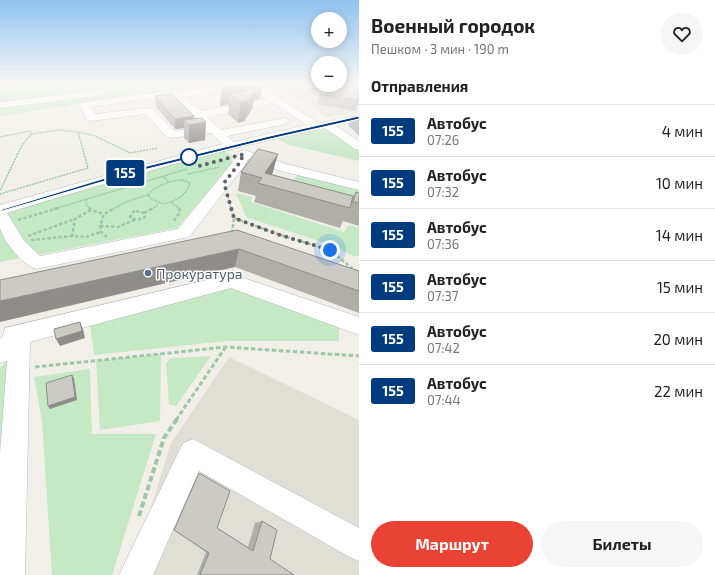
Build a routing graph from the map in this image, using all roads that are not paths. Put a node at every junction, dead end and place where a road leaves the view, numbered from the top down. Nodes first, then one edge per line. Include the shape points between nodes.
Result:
1 (87, 110) edge
2 (194, 110) edge
3 (223, 110) edge
4 (291, 110) edge
5 (199, 115) junction
6 (302, 117) junction
7 (359, 118) edge
8 (321, 125) junction
9 (359, 131) edge
10 (217, 132) junction
11 (341, 134) junction
12 (358, 145) edge
13 (239, 148) junction
14 (282, 167) junction
15 (286, 182) edge
16 (359, 186) edge
17 (0, 210) edge
18 (3, 219) edge
19 (359, 326) edge
20 (10, 335) edge
21 (9, 361) edge
22 (359, 545) edge
23 (8, 575) edge
24 (136, 575) edge

1 - 10 street via 91,118 149,111 171,135
2 - 5 street
3 - 5 street
4 - 6 street
5 - 10 street
6 - 8 street
6 - 10 street
7 - 8 street
8 - 11 street
8 - 13 street
9 - 11 street
10 - 13 street
11 - 12 street
13 - 14 street
13 - 17 street via 137,170
13 - 18 street via 238,165 183,233 37,263 24,254
14 - 15 street
14 - 16 street
19 - 20 street via 232,281
20 - 21 street
21 - 23 street
22 - 24 street via 193,453

